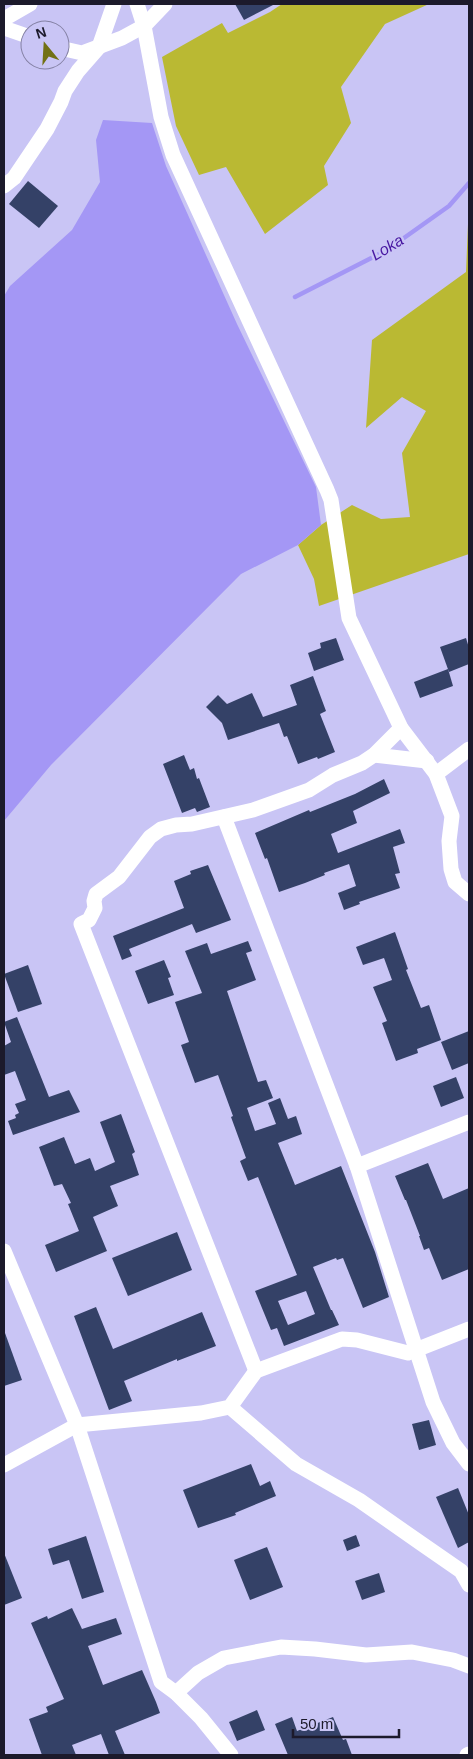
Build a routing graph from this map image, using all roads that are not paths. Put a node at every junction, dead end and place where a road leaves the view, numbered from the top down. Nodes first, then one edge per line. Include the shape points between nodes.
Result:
1 (30, 4) edge
2 (114, 4) edge
3 (137, 4) edge
4 (165, 4) edge
5 (10, 12) edge
6 (144, 26) junction
7 (4, 28) edge
8 (20, 34) edge
9 (99, 46) junction
10 (70, 50) edge
11 (4, 186) edge
12 (402, 728) junction
13 (469, 749) edge
14 (374, 755) junction
15 (427, 760) junction
16 (436, 774) junction
17 (224, 817) junction
18 (469, 894) edge
19 (469, 1122) edge
20 (357, 1166) junction
21 (4, 1251) edge
22 (469, 1329) edge
23 (417, 1350) junction
24 (256, 1371) junction
25 (230, 1407) junction
26 (77, 1425) junction
27 (469, 1464) edge
28 (4, 1465) edge
29 (469, 1585) edge
30 (469, 1666) edge
31 (176, 1693) junction
32 (231, 1755) edge

1 - 5 street
2 - 9 street
3 - 6 street
4 - 6 street
6 - 9 street
6 - 12 street via 161,117 172,155 327,490 349,618
7 - 8 street
9 - 10 street via 82,53
9 - 11 street via 65,90 47,129 20,170
12 - 14 street
12 - 15 street
13 - 16 street
14 - 15 street
14 - 17 street via 333,774 309,790
15 - 16 street
16 - 18 street via 452,816 448,841 451,868 455,882
17 - 20 street
17 - 24 street via 161,829 150,837 119,877 96,894 95,908 89,920 81,924
19 - 20 street
20 - 23 street
21 - 26 street
22 - 23 street
23 - 24 street via 408,1353 342,1339
23 - 27 street via 433,1402 453,1443
24 - 25 street
25 - 26 street
25 - 29 street via 296,1464 359,1500 422,1544 460,1571
26 - 28 street
26 - 31 street via 161,1682
30 - 31 street via 412,1652 366,1655 282,1648 224,1658 198,1673
31 - 32 street

